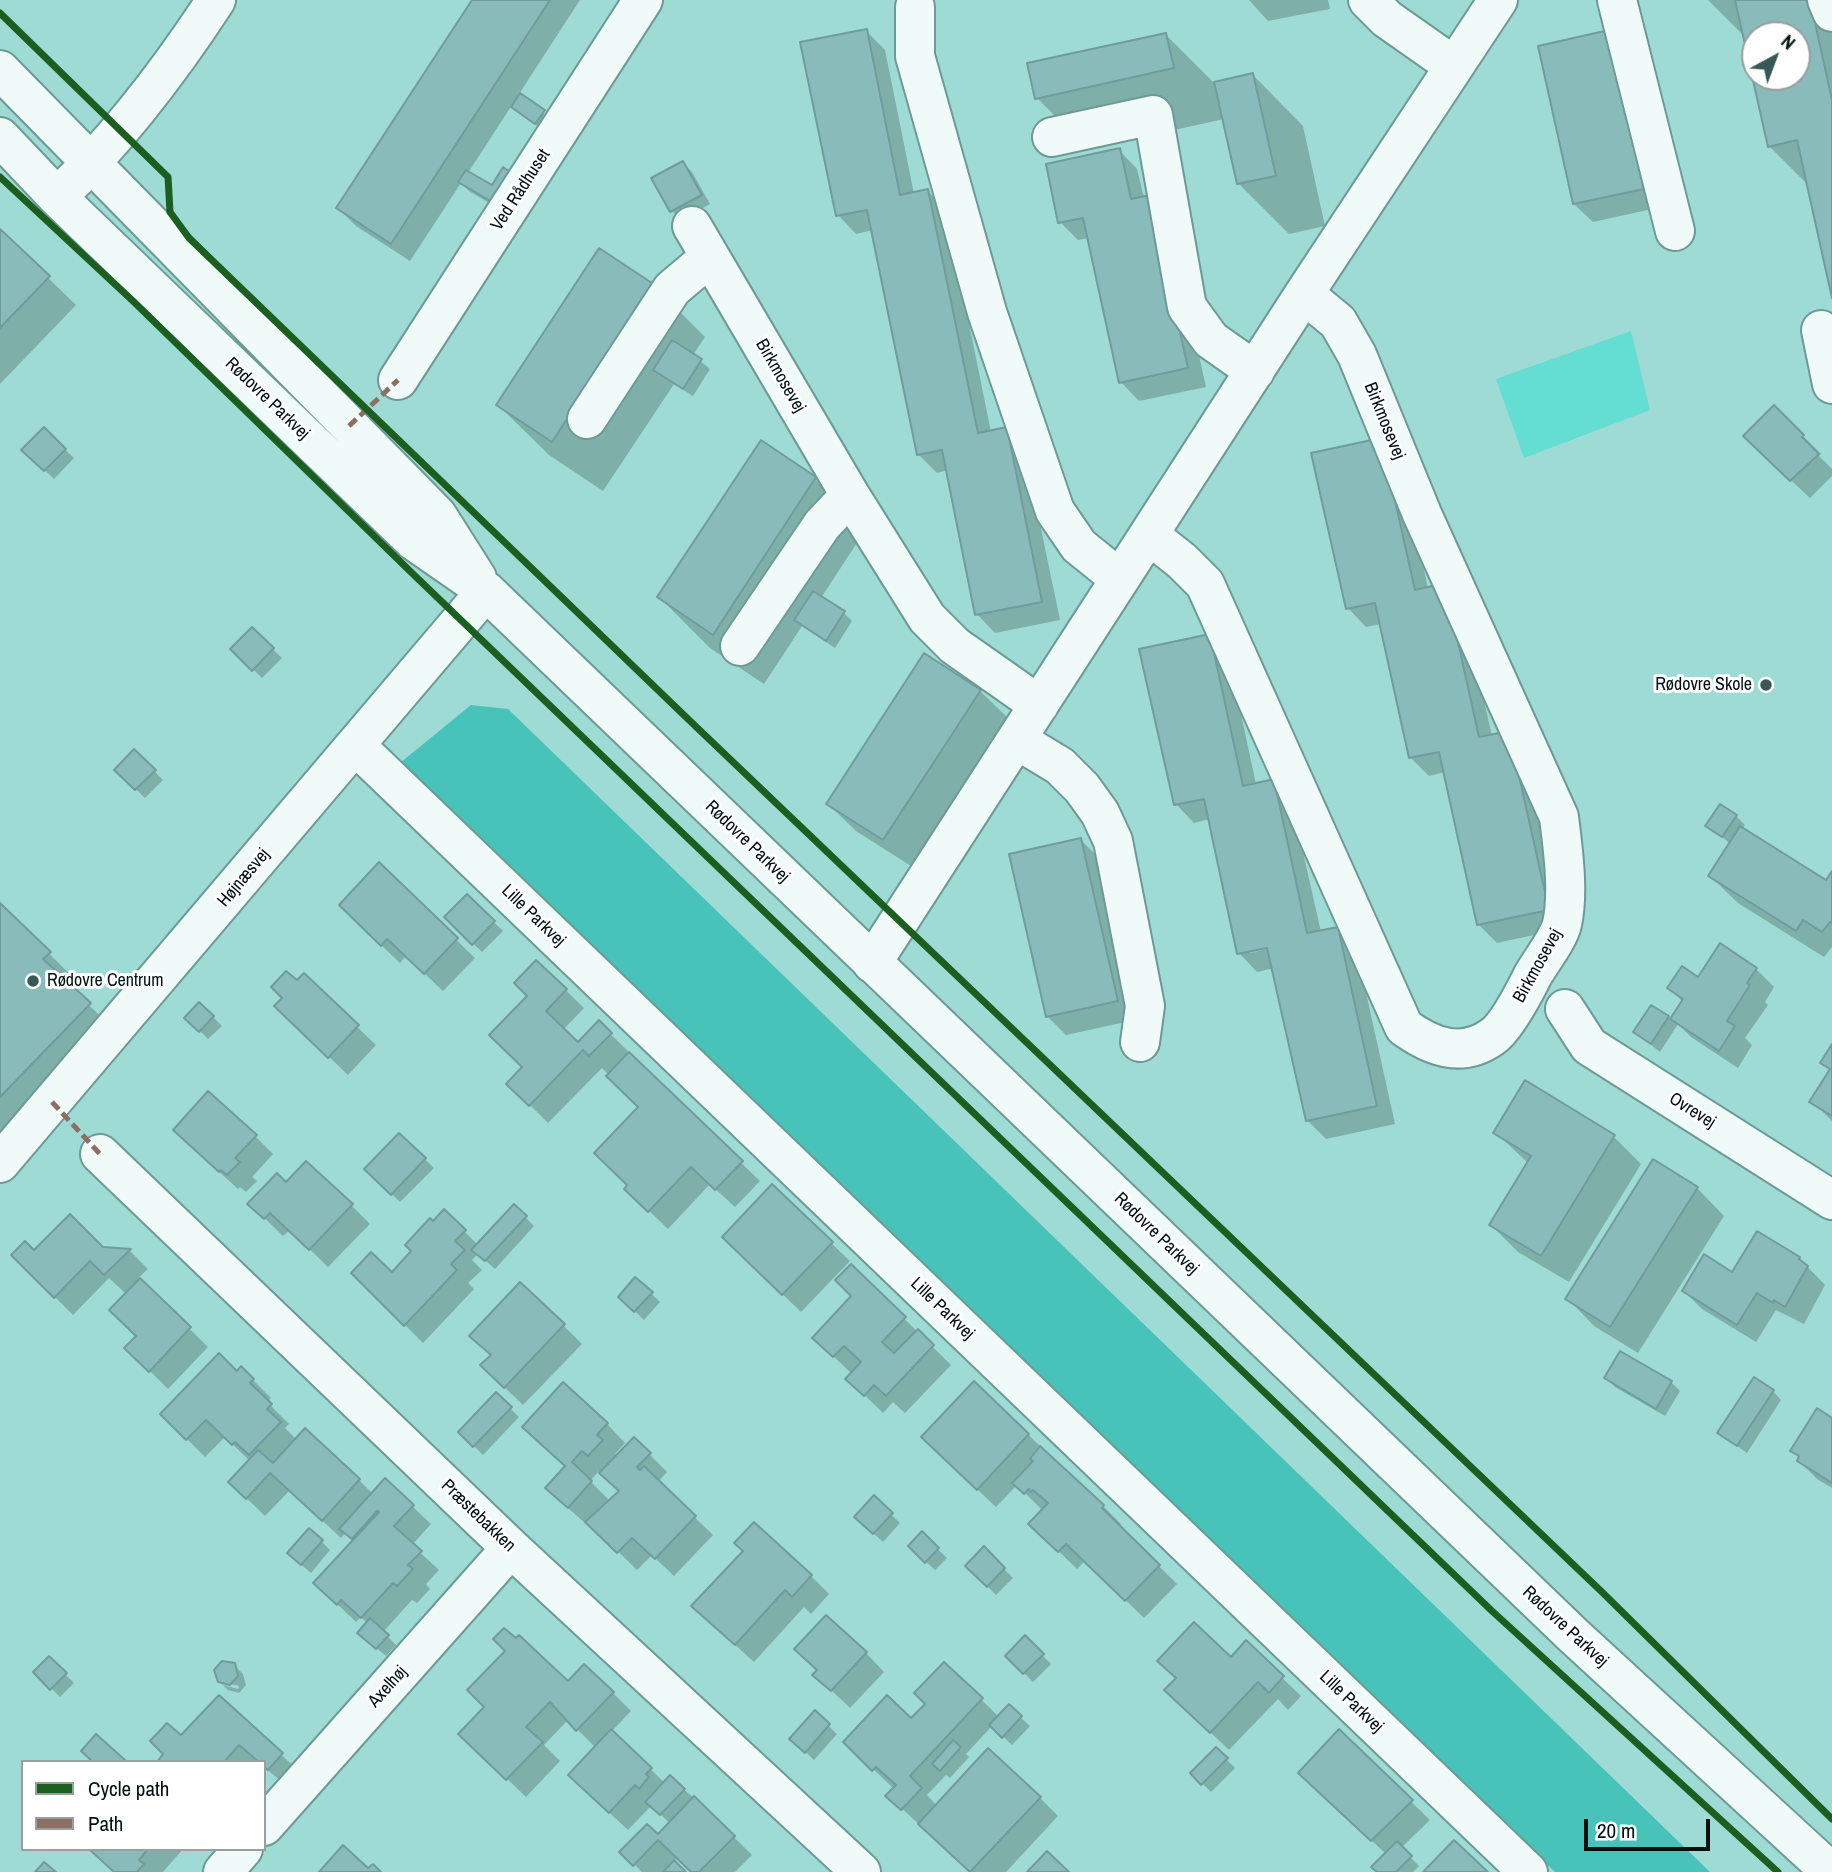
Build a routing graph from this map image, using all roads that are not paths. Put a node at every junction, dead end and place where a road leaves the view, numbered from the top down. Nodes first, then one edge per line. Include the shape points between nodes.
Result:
1 (216, 0) edge
2 (643, 0) edge
3 (1368, 0) edge
4 (1498, 0) edge
5 (1617, 0) edge
6 (1827, 0) edge
7 (915, 7) dead end
8 (1832, 12) edge
9 (1454, 66) junction
10 (0, 70) edge
11 (28, 98) junction
12 (0, 123) edge
13 (1052, 136) dead end
14 (0, 137) edge
15 (91, 164) junction
16 (57, 197) junction
17 (1675, 231) dead end
18 (1304, 294) junction
19 (1821, 330) dead end
20 (1255, 371) junction
21 (1831, 372) edge
22 (398, 380) dead end
23 (587, 419) dead end
24 (849, 495) junction
25 (1149, 535) junction
26 (1120, 579) junction
27 (486, 591) junction
28 (740, 646) dead end
29 (1039, 705) junction
30 (1017, 740) junction
31 (356, 746) junction
32 (873, 963) junction
33 (1564, 1009) dead end
34 (1140, 1042) dead end
35 (100, 1154) dead end
36 (0, 1163) edge
37 (1832, 1200) edge
38 (512, 1548) junction
39 (266, 1824) edge
40 (241, 1851) edge
41 (223, 1872) edge
42 (861, 1872) edge
43 (1528, 1872) edge
44 (1830, 1872) edge

1 - 15 street
2 - 22 street, Ved Rådhuset
3 - 9 street via 1387,19
4 - 9 street
5 - 17 street
6 - 8 street
7 - 26 street via 915,56 987,312 1055,512 1079,546
9 - 18 street
10 - 11 street, Rødovre Parkvej
11 - 12 street
11 - 15 street, Rødovre Parkvej
13 - 20 street via 1153,115 1187,307 1211,340
14 - 16 street, Rødovre Parkvej
15 - 16 street
15 - 27 street, Rødovre Parkvej via 437,515
16 - 27 street, Rødovre Parkvej via 414,541
18 - 20 street
18 - 25 street, Birkmosevej via 1338,322 1357,355 1422,514 1559,817 1565,865 1562,926 1493,1037 1447,1049 1404,1027 1205,584
19 - 21 street
20 - 25 street
23 - 24 street, Birkmosevej via 701,242
24 - 28 street via 822,525
24 - 29 street, Birkmosevej via 927,618 955,646
25 - 26 street
26 - 29 street
27 - 31 street, Højnæsvej
27 - 32 street, Rødovre Parkvej
29 - 30 street
30 - 32 street
30 - 34 street via 1060,766 1082,788 1113,841 1145,1006
31 - 36 street, Højnæsvej
31 - 43 street, Lille Parkvej
32 - 44 street, Rødovre Parkvej via 1564,1626
33 - 37 street, Ovrevej via 1589,1046
35 - 38 street, Præstebakken
38 - 39 street, Axelhøj
38 - 42 street, Præstebakken
40 - 41 street

